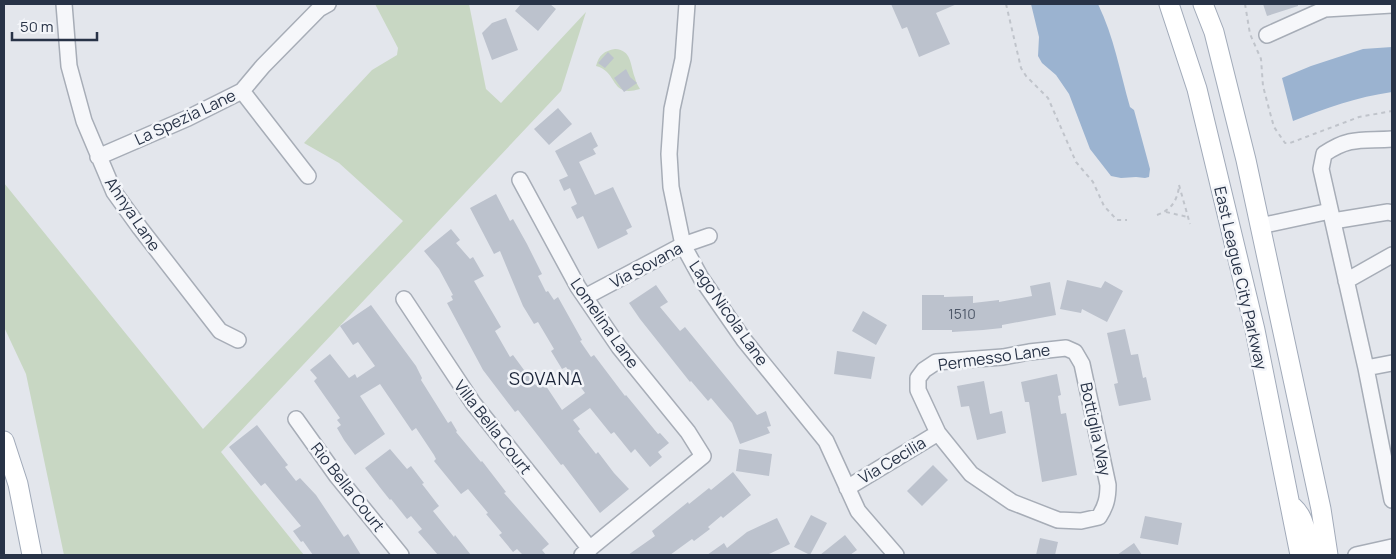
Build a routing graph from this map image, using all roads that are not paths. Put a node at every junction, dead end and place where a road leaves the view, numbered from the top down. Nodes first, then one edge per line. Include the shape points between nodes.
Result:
1 (64, 4) edge
2 (328, 4) edge
3 (688, 4) edge
4 (1169, 4) edge
5 (1203, 4) edge
6 (1392, 5) edge
7 (1325, 6) edge
8 (1267, 35) dead end
9 (242, 91) junction
10 (1392, 139) edge
11 (98, 157) junction
12 (308, 176) dead end
13 (520, 180) dead end
14 (1392, 213) edge
15 (1331, 216) junction
16 (1260, 226) junction
17 (709, 236) dead end
18 (683, 244) junction
19 (1392, 254) edge
20 (1346, 281) junction
21 (585, 297) junction
22 (404, 299) dead end
23 (238, 340) dead end
24 (1066, 348) joint
25 (1392, 363) edge
26 (1366, 368) junction
27 (296, 418) dead end
28 (938, 433) junction
29 (4, 441) edge
30 (847, 488) junction
31 (1392, 500) edge
32 (1288, 503) junction
33 (1392, 533) edge
34 (1294, 535) junction
35 (1392, 546) edge
36 (586, 552) edge
37 (32, 555) edge
38 (401, 555) edge
39 (896, 555) edge
40 (1290, 555) edge
41 (1300, 555) edge
42 (1322, 555) edge
43 (1328, 555) edge
44 (1356, 555) edge

1 - 11 street, Ahnya Lane via 69,66 84,122
2 - 9 street, La Spezia Lane via 319,9
3 - 18 street, Lago Nicola Lane via 669,147 671,187
4 - 32 main road, East League City Parkway via 1197,89 1255,330
5 - 16 main road, East League City Parkway via 1214,32
6 - 7 street
7 - 8 street
9 - 11 street, La Spezia Lane
9 - 12 street
10 - 15 street via 1358,140 1338,145 1324,154 1321,168
11 - 23 street, Ahnya Lane via 114,192 140,228 220,331
13 - 21 street, Lomelina Lane
14 - 15 street
15 - 16 street
15 - 20 street
16 - 43 main road, East League City Parkway
17 - 18 street, Via Sovana
18 - 21 street, Via Sovana
18 - 30 street, Lago Nicola Lane via 701,278 744,340 826,441
19 - 20 street
20 - 26 street
21 - 36 street, Lomelina Lane via 704,456
22 - 36 street, Villa Bella Court via 473,404
24 - 28 street, Permesso Lane via 936,362 918,378 918,390
24 - 28 street, Bottiglia Way via 1075,352 1082,364 1108,485 1105,508 1099,517 1081,521 1058,520 1012,502 972,474
25 - 26 street
26 - 31 street
27 - 38 street, Rio Bella Court
28 - 30 street, Via Cecilia
29 - 37 main road via 18,484
30 - 39 street, Lago Nicola Lane via 858,511
32 - 34 main road, East League City Parkway
32 - 42 main road via 1300,513 1311,545
33 - 35 street
34 - 40 street
34 - 41 main road, East League City Parkway
35 - 44 street

